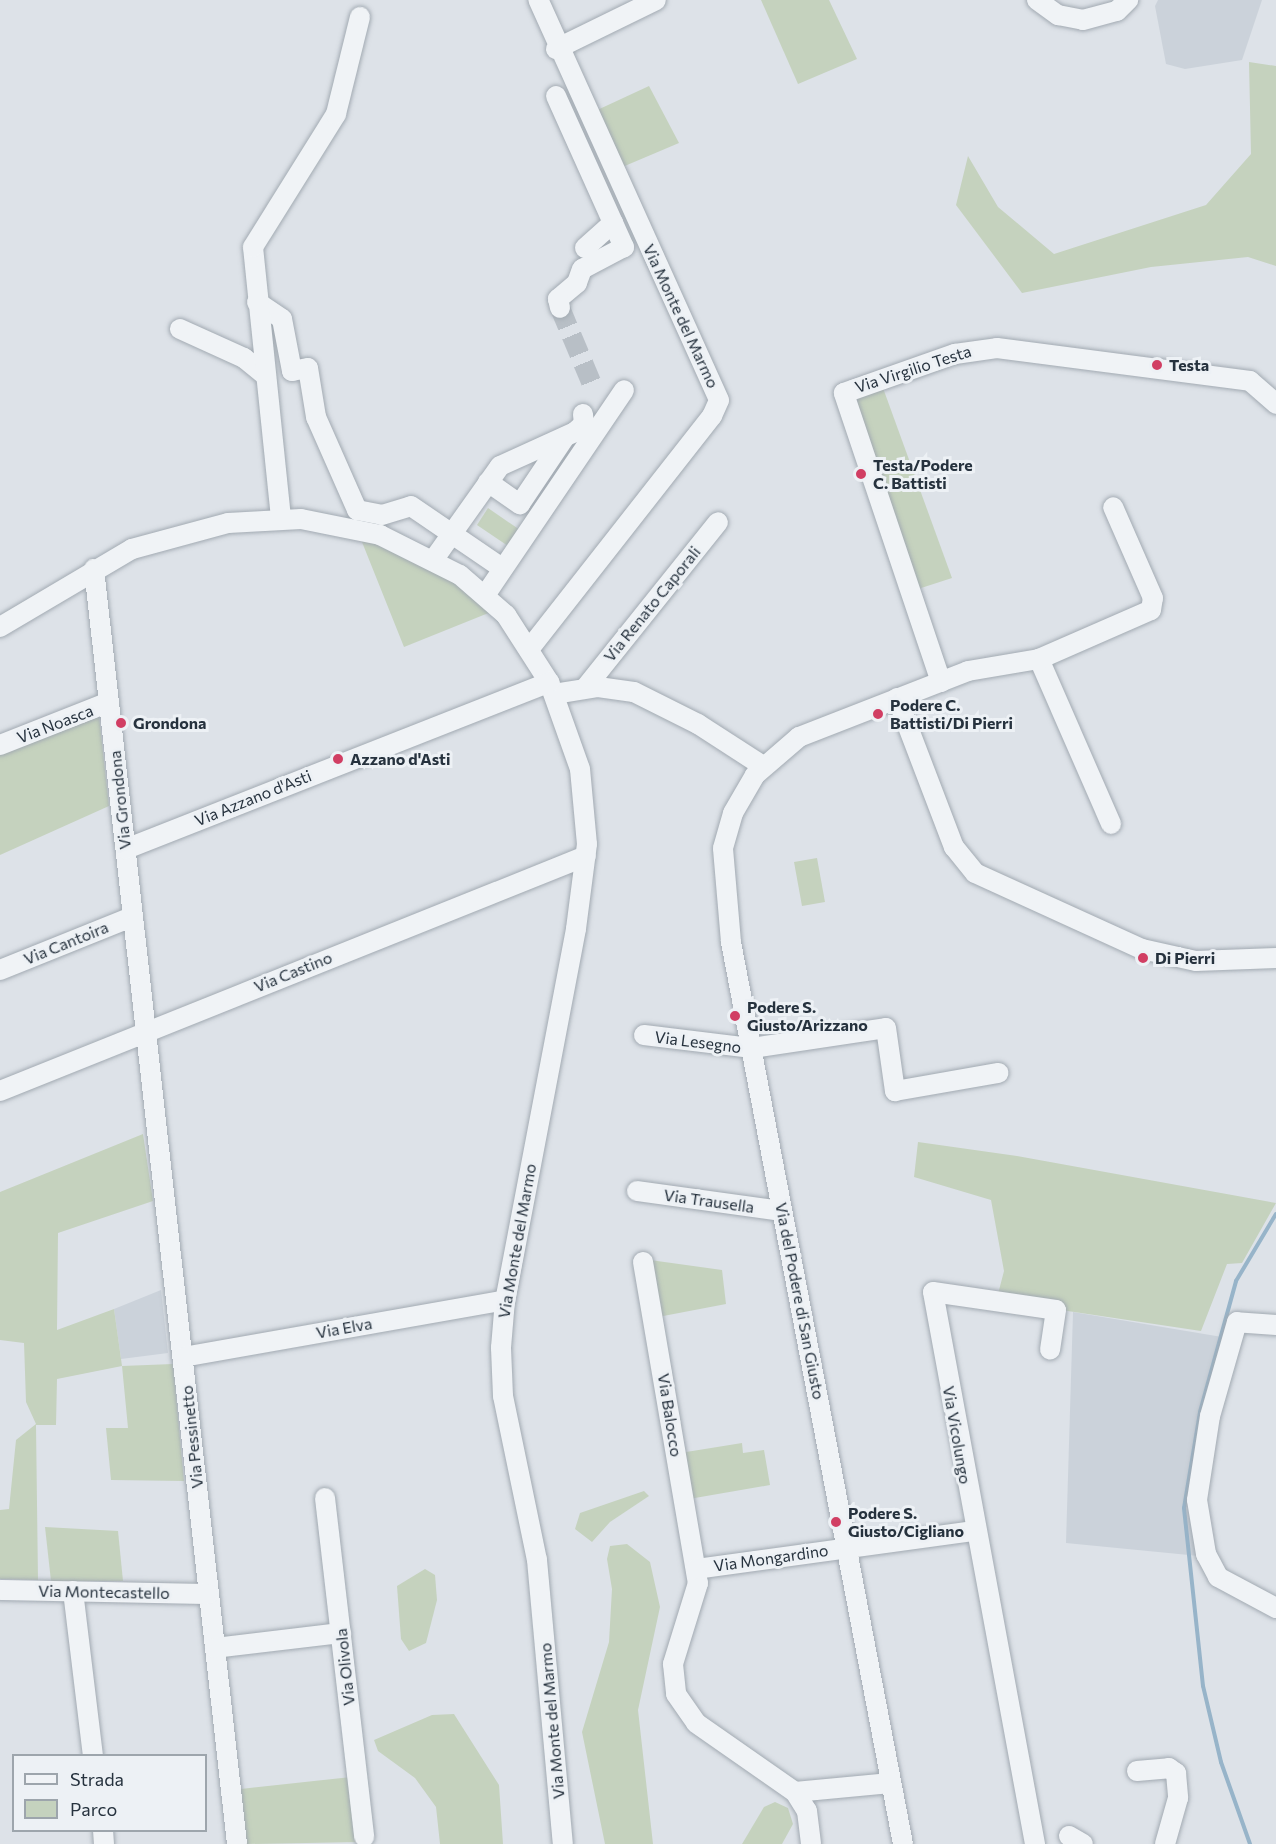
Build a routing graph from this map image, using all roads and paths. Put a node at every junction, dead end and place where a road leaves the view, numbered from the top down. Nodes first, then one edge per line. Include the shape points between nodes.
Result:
1 (538, 0) edge
2 (656, 0) edge
3 (1037, 0) edge
4 (1128, 0) edge
5 (360, 17) dead end
6 (556, 49) junction
7 (556, 96) dead end
8 (613, 223) junction
9 (585, 248) dead end
10 (257, 302) junction
11 (560, 308) dead end
12 (180, 329) dead end
13 (266, 376) junction
14 (624, 390) dead end
15 (1276, 404) edge
16 (583, 414) dead end
17 (565, 437) junction
18 (488, 482) junction
19 (1113, 507) dead end
20 (281, 518) junction
21 (718, 522) dead end
22 (452, 534) junction
23 (434, 559) junction
24 (496, 564) dead end
25 (94, 568) junction
26 (486, 594) junction
27 (0, 627) edge
28 (530, 648) junction
29 (1039, 659) junction
30 (941, 682) junction
31 (586, 687) junction
32 (552, 688) junction
33 (897, 698) junction
34 (110, 702) junction
35 (0, 745) edge
36 (763, 766) junction
37 (1111, 824) dead end
38 (126, 849) junction
39 (586, 856) junction
40 (132, 917) junction
41 (1276, 958) edge
42 (0, 970) edge
43 (145, 1031) junction
44 (644, 1035) dead end
45 (752, 1048) junction
46 (998, 1073) dead end
47 (0, 1091) edge
48 (637, 1191) dead end
49 (782, 1211) junction
50 (643, 1262) dead end
51 (505, 1300) junction
52 (1276, 1325) edge
53 (1050, 1350) dead end
54 (183, 1357) junction
55 (325, 1498) dead end
56 (975, 1531) junction
57 (846, 1547) junction
58 (696, 1569) junction
59 (0, 1590) edge
60 (73, 1591) junction
61 (208, 1594) junction
62 (1276, 1608) edge
63 (341, 1633) junction
64 (215, 1648) junction
65 (93, 1754) edge
66 (1137, 1771) dead end
67 (891, 1782) junction
68 (795, 1792) junction
69 (364, 1837) dead end
70 (237, 1844) edge
71 (564, 1844) edge
72 (811, 1844) edge
73 (903, 1844) edge
74 (1035, 1844) edge
75 (1165, 1844) edge

1 - 6 street, Via Monte del Marmo
2 - 6 street
3 - 4 street via 1058,15 1083,20 1117,10
5 - 10 street via 336,114 254,242
6 - 28 street, Via Monte del Marmo via 718,400 712,416
7 - 8 street
8 - 9 street
8 - 11 street via 624,247 582,269 577,283 558,299
10 - 13 street
10 - 22 street via 282,319 292,371 308,368 316,417 357,510 382,515 411,506
12 - 13 street via 244,358
13 - 20 street
14 - 26 street
15 - 30 street, Via Virgilio Testa via 1250,381 997,348 943,358 843,395
16 - 17 street via 582,427
17 - 18 street via 500,466
17 - 18 street via 520,504
18 - 22 street
19 - 29 street, Via del Podere di San Giusto via 1154,606
20 - 23 street, Via Monte del Marmo via 359,529
20 - 25 street, Via Monte del Marmo via 178,534
21 - 31 street, Via Renato Caporali
22 - 23 street
22 - 24 street
23 - 26 street, Via Monte del Marmo
25 - 27 street, Via Monte del Marmo
25 - 34 street, Via Grondona
26 - 28 street, Via Monte del Marmo
28 - 32 street, Via Monte del Marmo
29 - 30 street, Via del Podere di San Giusto via 984,667
29 - 37 street
30 - 33 street, Via del Podere di San Giusto
31 - 32 street, Via Azzano d'Asti
31 - 36 street via 644,697
32 - 38 street, Via Azzano d'Asti
32 - 39 street, Via Monte del Marmo via 580,769
33 - 36 street, Via del Podere di San Giusto via 799,737
33 - 41 street via 957,853 975,873 1142,949 1196,961
34 - 35 street, Via Noasca
34 - 38 street, Via Grondona
36 - 45 street, Via del Podere di San Giusto via 733,813 721,871
38 - 40 street, Via Grondona
39 - 43 street, Via Castino
39 - 51 street, Via Monte del Marmo
40 - 42 street, Via Cantoira
40 - 43 street, Via Grondona
43 - 47 street, Via Castino
43 - 54 street, Via Pessinetto
44 - 45 street, Via Lesegno
45 - 46 street, Via Lesegno via 886,1028 894,1089
45 - 49 street, Via del Podere di San Giusto
48 - 49 street, Via Trausella
49 - 57 street, Via del Podere di San Giusto
50 - 58 street, Via Balocco
51 - 54 street, Via Elva
51 - 71 street, Via Monte del Marmo via 503,1396 537,1560
52 - 62 street via 1237,1322 1210,1416 1197,1500 1206,1554 1218,1577
53 - 56 street, Via Vicolungo via 1056,1310 933,1292
54 - 61 street, Via Pessinetto
55 - 63 street, Via Olivola
56 - 57 street, Via Mongardino
56 - 74 street, Via Vicolungo
57 - 58 street, Via Mongardino
57 - 67 street, Via del Podere di San Giusto
58 - 68 street, Via Balocco via 697,1588 673,1664 676,1694 696,1724
59 - 60 street, Via Montecastello
60 - 61 street, Via Montecastello
60 - 65 street
61 - 64 street, Via Pessinetto
63 - 64 street
63 - 69 street, Via Olivola
64 - 70 street, Via Pessinetto
66 - 75 street via 1169,1768 1176,1773 1178,1798
67 - 68 street
67 - 73 street, Via del Podere di San Giusto
68 - 72 street via 807,1811

